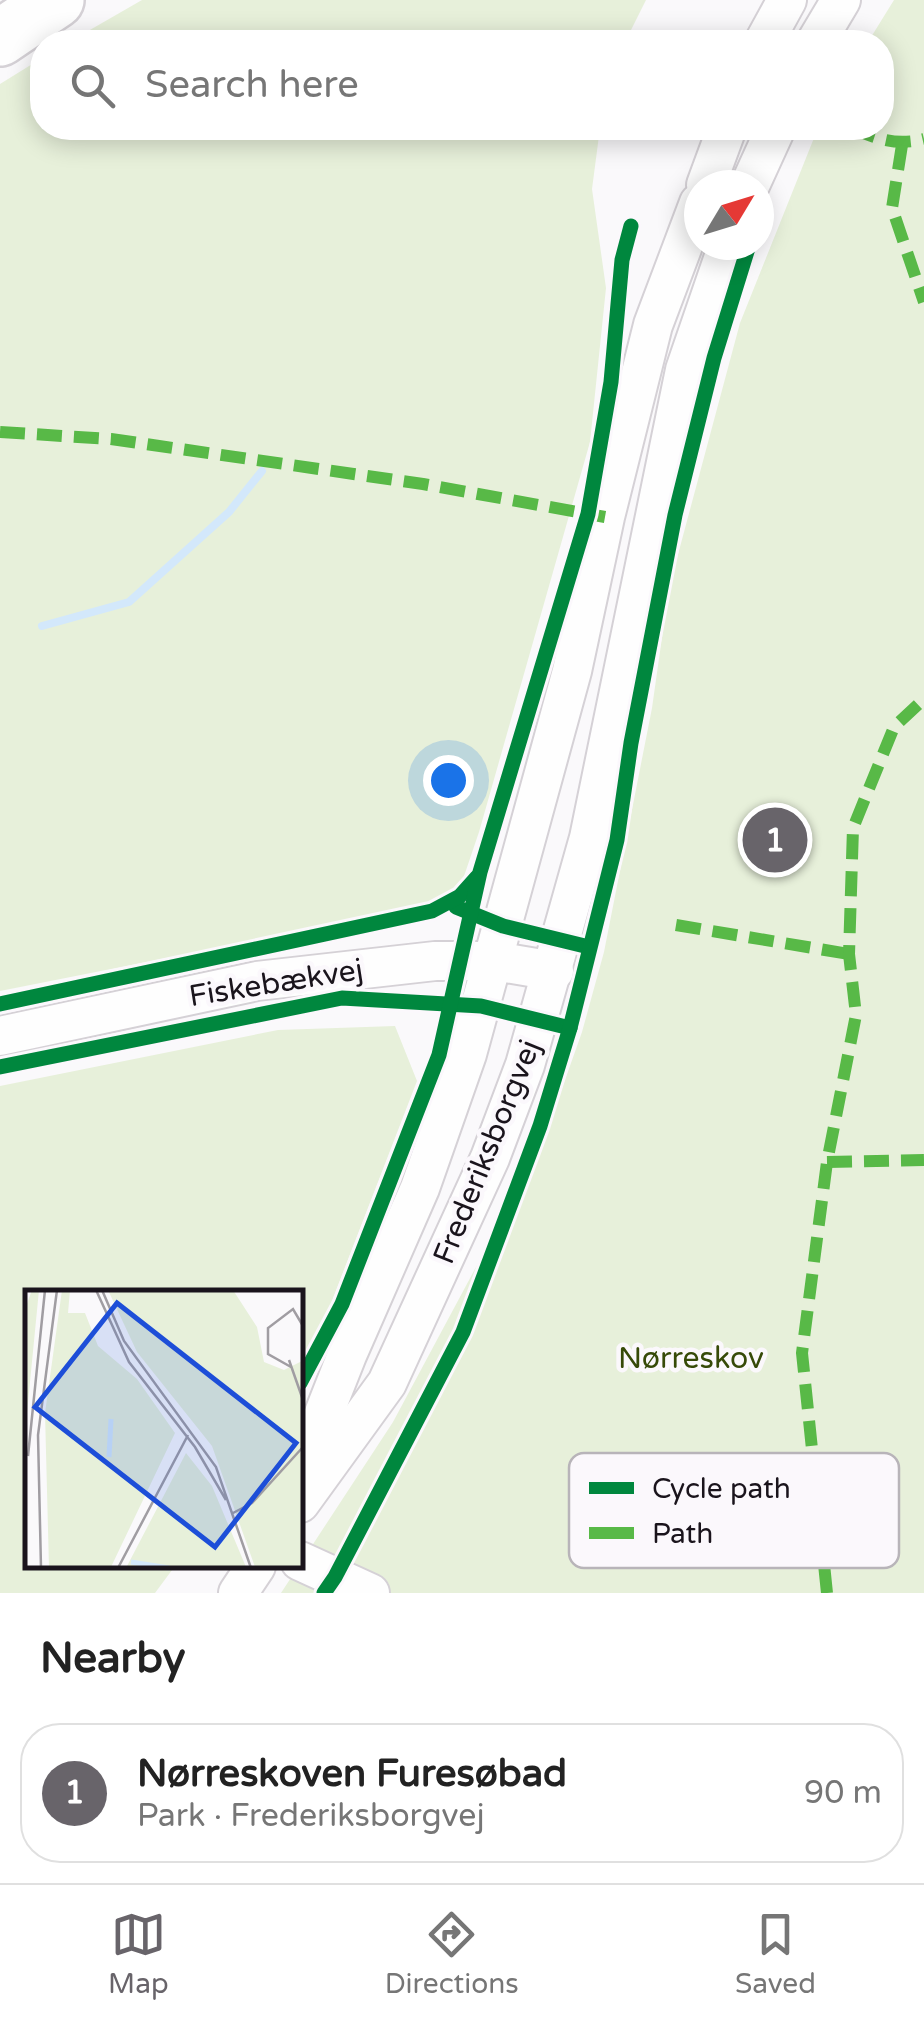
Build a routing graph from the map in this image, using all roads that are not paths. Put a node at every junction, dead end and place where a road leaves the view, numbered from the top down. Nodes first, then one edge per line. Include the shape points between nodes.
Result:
1 (56, 0) edge
2 (788, 0) edge
3 (841, 0) edge
4 (771, 30) edge
5 (823, 30) edge
6 (0, 38) edge
7 (723, 140) edge
8 (771, 140) edge
9 (712, 170) edge
10 (757, 170) edge
11 (684, 243) edge
12 (723, 260) edge
13 (494, 961) junction
14 (554, 971) junction
15 (0, 1036) edge
16 (302, 1469) edge
17 (302, 1500) edge
18 (302, 1561) edge
19 (255, 1568) edge
20 (238, 1593) edge
21 (370, 1593) edge

1 - 6 highway
2 - 4 street
3 - 5 street
7 - 9 street
8 - 10 street
11 - 13 street, Frederiksborgvej via 653,325 572,671
12 - 14 street, Frederiksborgvej via 685,370 589,838
13 - 14 street, Fiskebækvej
13 - 15 street, Fiskebækvej via 436,961 257,982
13 - 16 street, Frederiksborgvej via 420,1188
14 - 17 street, Frederiksborgvej via 490,1158 394,1369
18 - 21 street
19 - 20 street

